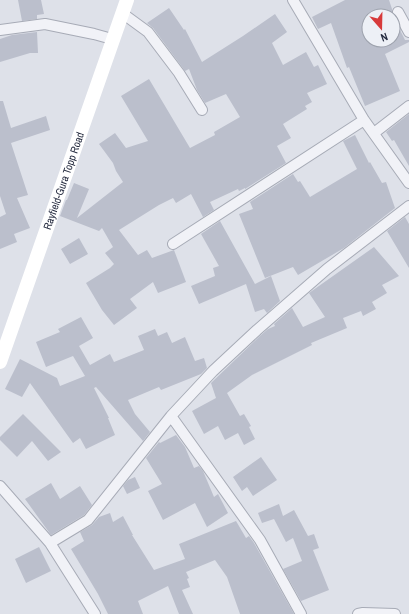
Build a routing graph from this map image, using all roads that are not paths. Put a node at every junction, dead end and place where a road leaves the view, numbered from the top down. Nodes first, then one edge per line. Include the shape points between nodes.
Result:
1 (293, 0) edge
2 (124, 6) edge
3 (401, 17) edge
4 (0, 30) edge
5 (409, 32) edge
6 (112, 39) junction
7 (409, 106) edge
8 (202, 110) dead end
9 (364, 120) junction
10 (374, 133) junction
11 (409, 183) edge
12 (409, 206) edge
13 (173, 244) dead end
14 (0, 362) edge
15 (171, 416) junction
16 (0, 486) edge
17 (50, 543) junction
18 (95, 614) edge
19 (301, 614) edge
20 (358, 614) edge
21 (395, 614) edge

1 - 9 street
2 - 6 street, Rayfield-Gura Topp Road
2 - 8 street via 148,32 179,73
3 - 5 street
4 - 6 street via 45,24
6 - 14 street, Rayfield-Gura Topp Road
7 - 10 street
9 - 10 street
9 - 13 street
10 - 11 street
12 - 15 street via 327,269 257,330 213,371
15 - 17 street via 88,520
15 - 19 street via 260,540
16 - 17 street
17 - 18 street
20 - 21 street

